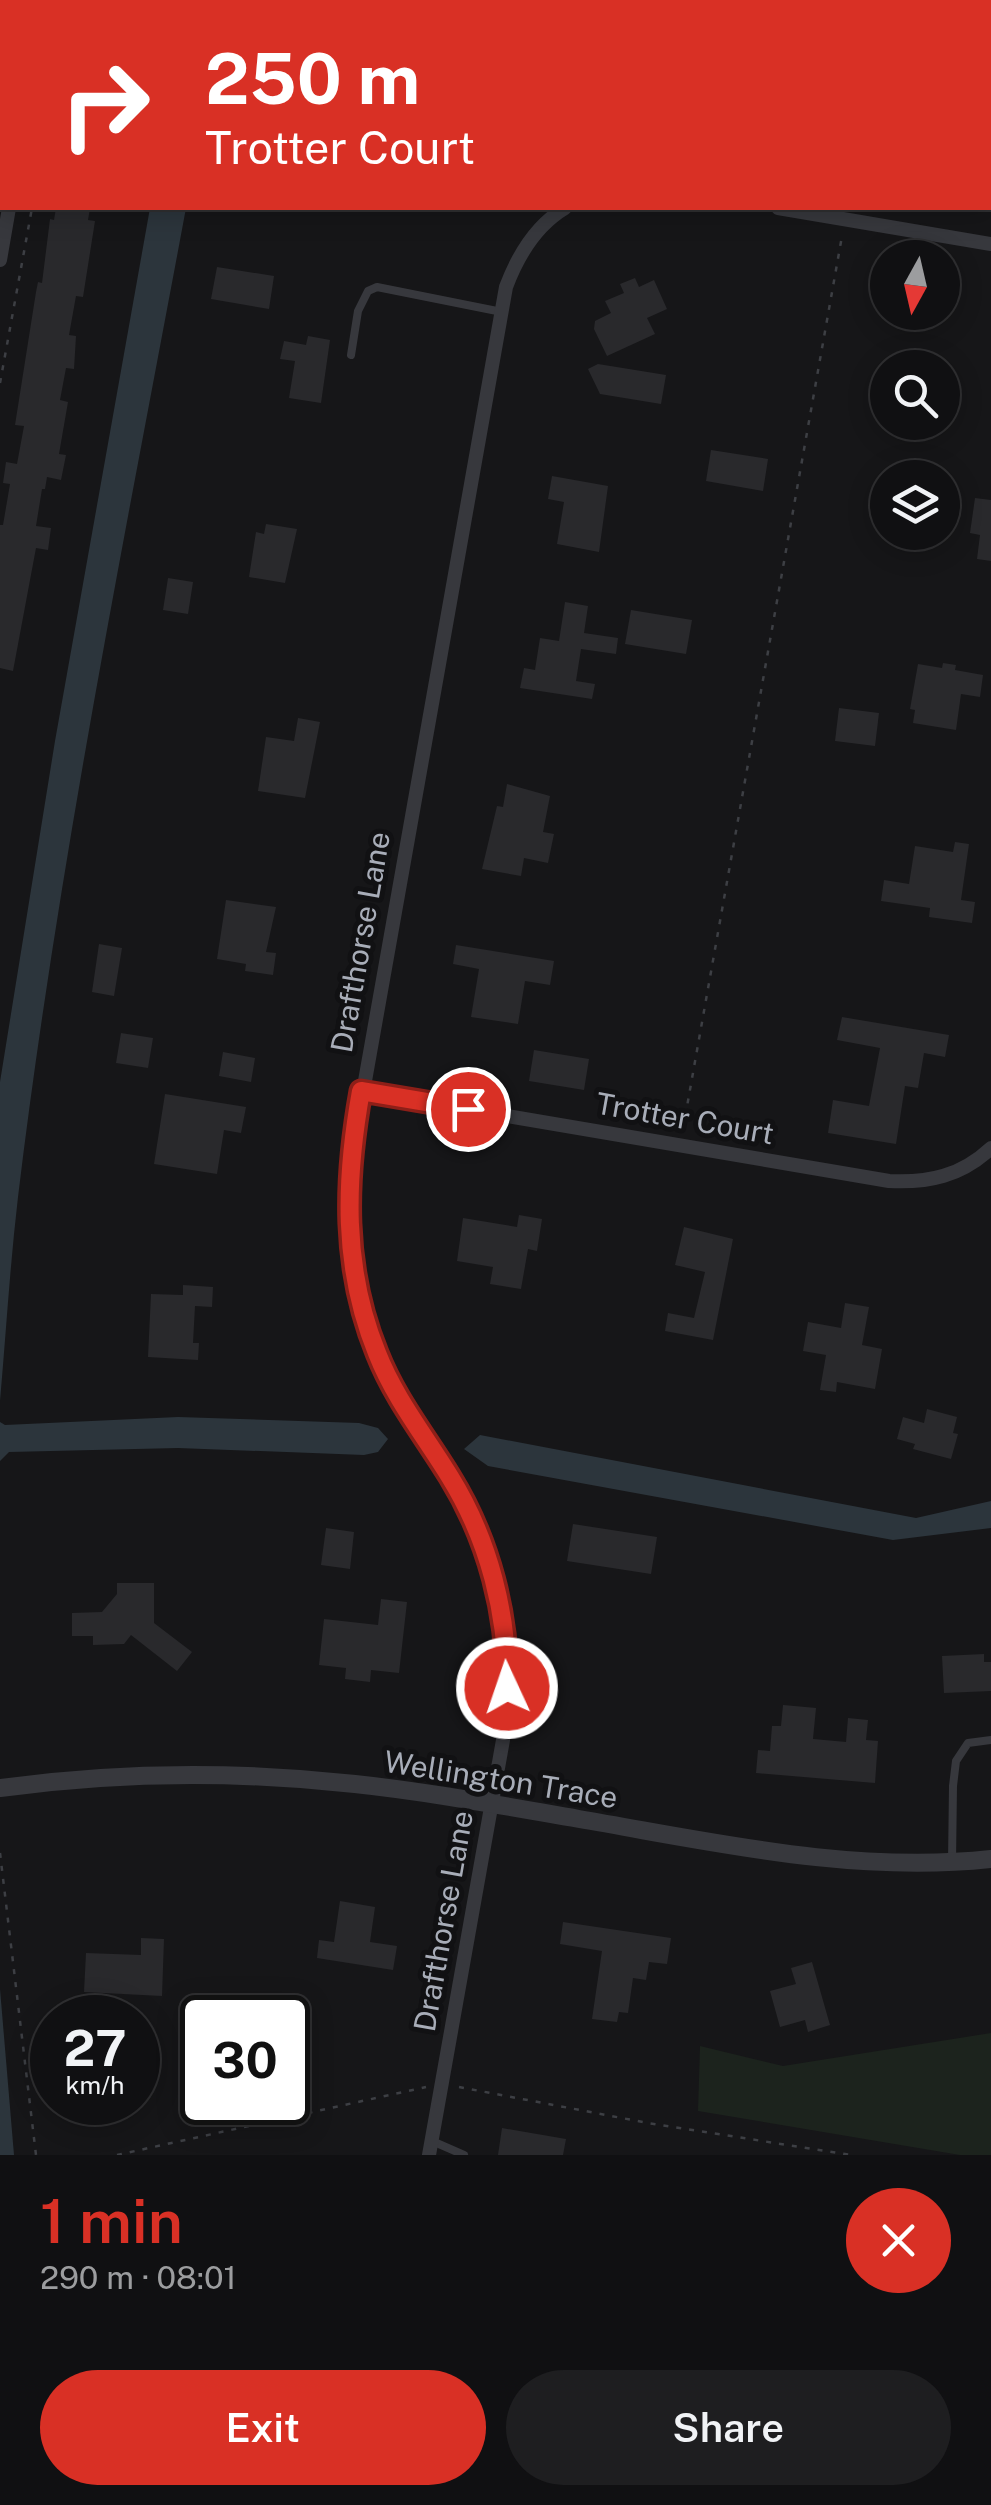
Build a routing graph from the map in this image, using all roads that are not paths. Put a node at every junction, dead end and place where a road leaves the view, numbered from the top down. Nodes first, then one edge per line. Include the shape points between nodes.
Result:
1 (10, 210) edge
2 (563, 210) edge
3 (790, 210) edge
4 (991, 244) edge
5 (0, 260) edge
6 (502, 312) junction
7 (351, 355) dead end
8 (361, 1091) junction
9 (991, 1148) edge
10 (991, 1740) edge
11 (0, 1788) edge
12 (492, 1804) junction
13 (991, 1859) edge
14 (952, 1862) junction
15 (430, 2148) edge
16 (464, 2155) edge

1 - 5 street
2 - 6 street, Drafthorse Lane via 526,246
3 - 4 street
6 - 7 lane via 376,287 358,311
6 - 8 street, Drafthorse Lane
8 - 9 street, Trotter Court via 888,1181 954,1174
8 - 12 street, Drafthorse Lane via 348,1201 357,1290 397,1396 474,1523 503,1622 506,1710
10 - 14 lane via 968,1743 956,1761
11 - 12 street, Wellington Trace via 122,1776 258,1777
12 - 14 street, Wellington Trace via 801,1856
12 - 15 street, Drafthorse Lane
13 - 14 street, Wellington Trace
15 - 16 lane

